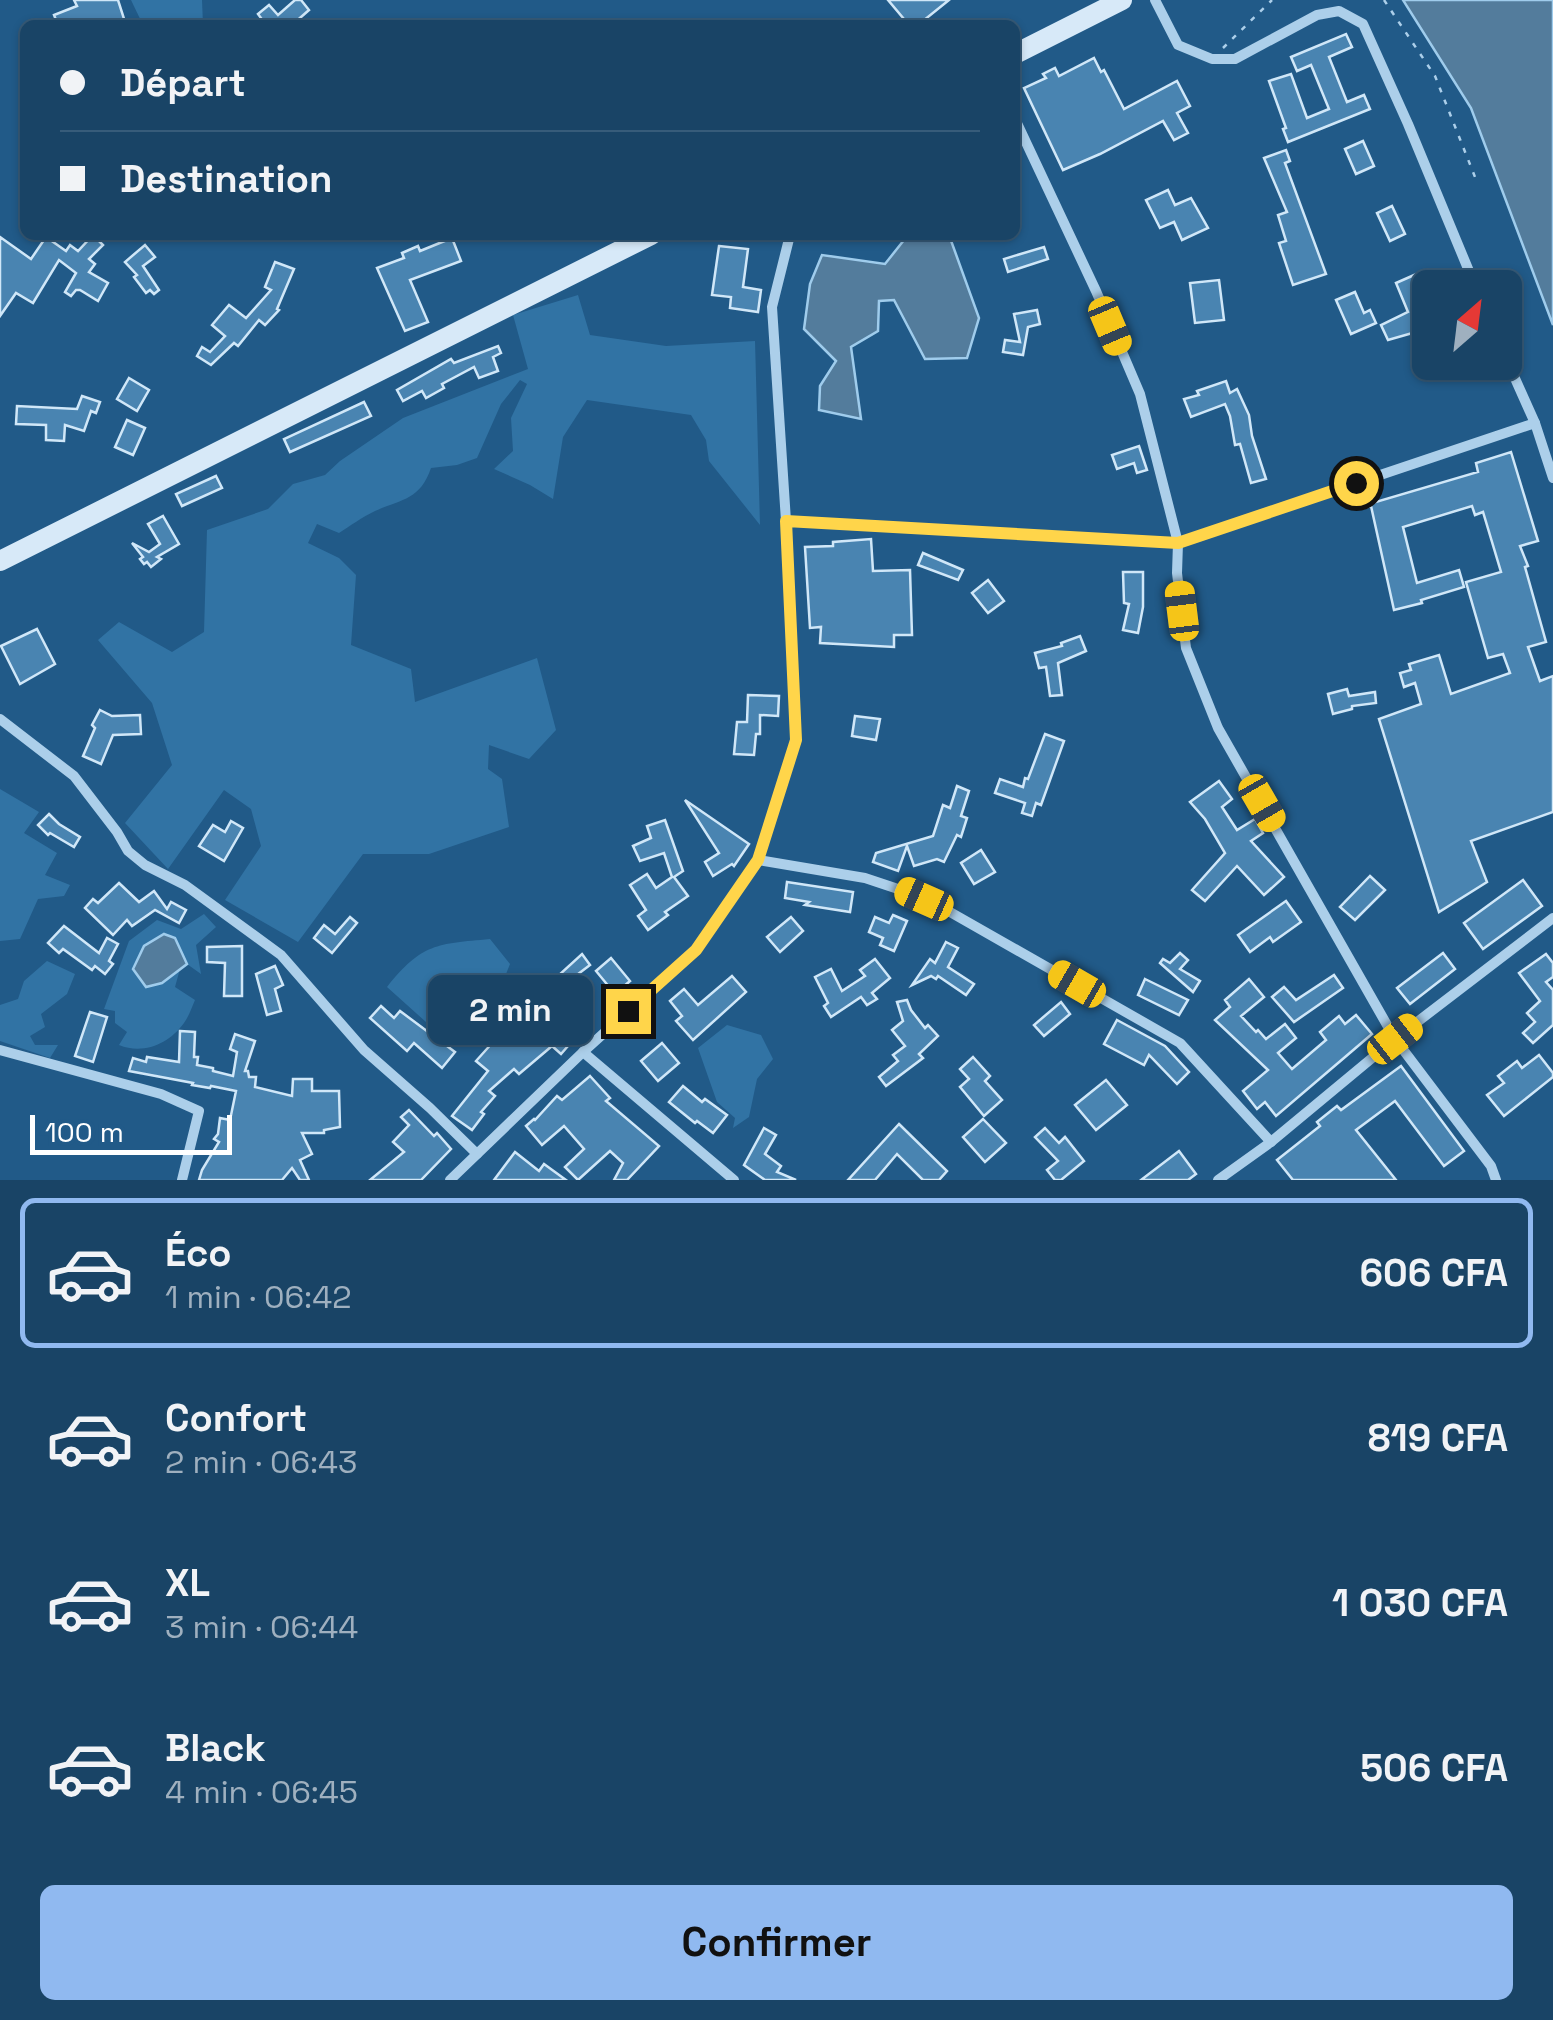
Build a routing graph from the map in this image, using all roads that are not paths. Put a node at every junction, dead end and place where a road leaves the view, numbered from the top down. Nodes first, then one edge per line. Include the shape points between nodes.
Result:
1 (1122, 0) edge
2 (1155, 0) edge
3 (1020, 51) edge
4 (1020, 129) edge
5 (641, 240) edge
6 (789, 240) edge
7 (1469, 270) edge
8 (1516, 380) edge
9 (1535, 423) junction
10 (1553, 478) edge
11 (786, 521) junction
12 (1178, 543) junction
13 (0, 562) edge
14 (0, 719) edge
15 (758, 860) junction
16 (1553, 918) edge
17 (1395, 1039) junction
18 (0, 1050) edge
19 (583, 1052) junction
20 (1271, 1142) junction
21 (477, 1154) junction
22 (182, 1180) edge
23 (450, 1180) edge
24 (734, 1180) edge
25 (1218, 1180) edge
26 (1496, 1180) edge

1 - 3 street
2 - 7 street via 1178,45 1212,59 1236,59 1317,15 1339,11 1363,24
4 - 12 street via 1140,394
5 - 13 street
6 - 11 street via 772,307
8 - 9 street
9 - 10 street
9 - 12 street
11 - 12 street
11 - 15 street via 796,740
12 - 17 street via 1186,648 1202,693
14 - 21 street via 74,776 128,851 281,956 364,1050
15 - 19 street via 696,950
15 - 20 street via 865,878 943,908 1180,1043
16 - 17 street
17 - 20 street
17 - 26 street
18 - 22 street via 162,1094 199,1111
19 - 21 street
19 - 24 street
20 - 25 street
21 - 23 street

